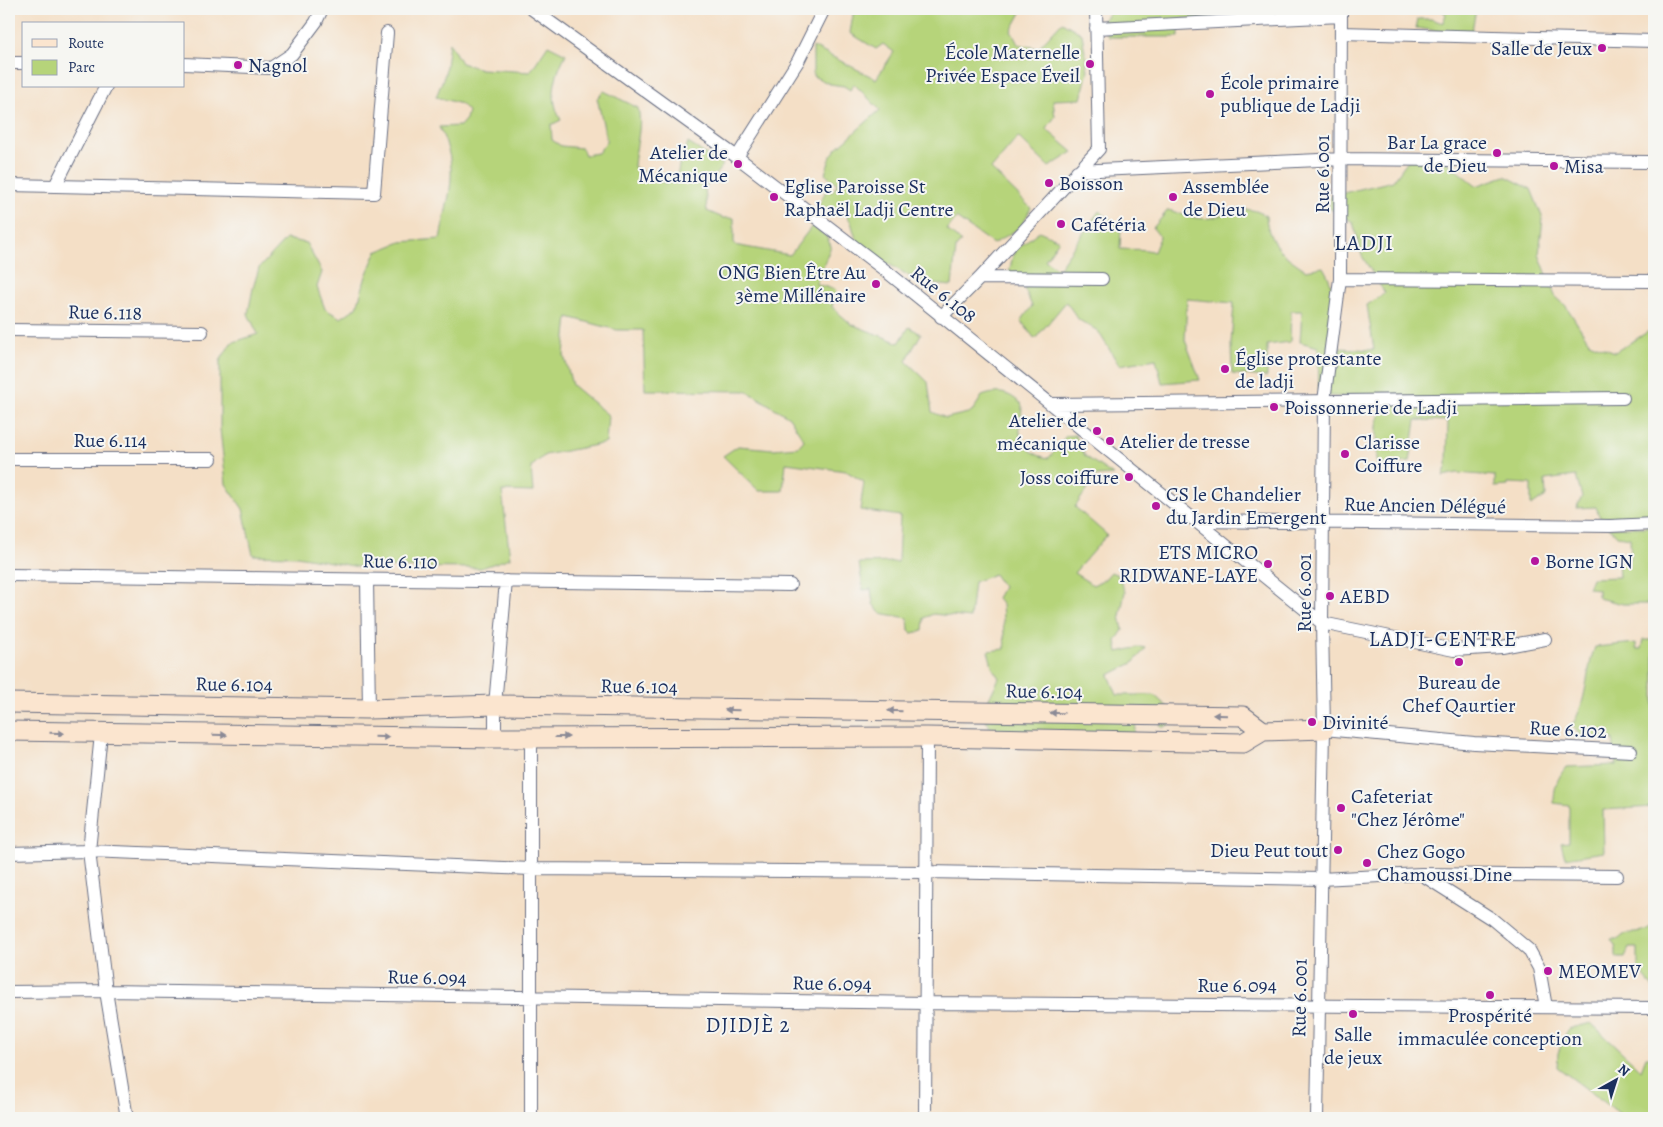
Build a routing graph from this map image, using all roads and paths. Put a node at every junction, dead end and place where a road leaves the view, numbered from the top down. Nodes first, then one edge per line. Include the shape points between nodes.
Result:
1 (322, 9) edge
2 (532, 9) edge
3 (824, 9) edge
4 (1096, 9) edge
5 (1341, 12) edge
6 (1096, 28) junction
7 (387, 33) dead end
8 (1341, 33) junction
9 (1654, 41) edge
10 (22, 63) edge
11 (9, 64) edge
12 (185, 64) edge
13 (105, 88) edge
14 (737, 157) junction
15 (1340, 159) junction
16 (1648, 162) dead end
17 (1077, 171) junction
18 (9, 185) edge
19 (55, 186) junction
20 (980, 278) junction
21 (1102, 278) dead end
22 (1340, 279) junction
23 (1654, 281) edge
24 (941, 317) junction
25 (9, 330) edge
26 (202, 332) dead end
27 (1623, 398) dead end
28 (1324, 401) junction
29 (1052, 404) junction
30 (9, 459) edge
31 (212, 459) dead end
32 (1196, 521) junction
33 (1323, 523) junction
34 (1654, 524) edge
35 (9, 575) edge
36 (367, 580) junction
37 (506, 581) junction
38 (790, 585) dead end
39 (1322, 623) junction
40 (1545, 639) dead end
41 (9, 703) edge
42 (495, 705) junction
43 (368, 709) junction
44 (1324, 729) junction
45 (9, 731) edge
46 (1263, 731) junction
47 (101, 734) junction
48 (530, 737) junction
49 (928, 737) junction
50 (495, 738) junction
51 (1631, 751) dead end
52 (89, 851) junction
53 (9, 852) edge
54 (532, 869) junction
55 (927, 872) junction
56 (1421, 874) junction
57 (1617, 876) dead end
58 (1320, 878) junction
59 (106, 991) junction
60 (9, 992) edge
61 (531, 998) junction
62 (926, 1003) junction
63 (1318, 1004) junction
64 (1546, 1007) junction
65 (1654, 1008) edge
66 (128, 1118) edge
67 (531, 1118) edge
68 (925, 1118) edge
69 (1317, 1118) edge

1 - 12 street via 292,54 271,68
2 - 14 street, Rue 6.108
3 - 14 street via 798,61
4 - 6 street
5 - 6 street
5 - 8 street, Rue 6.001
6 - 17 street via 1099,149
7 - 19 street via 374,193
8 - 9 street
8 - 15 street, Rue 6.001
10 - 11 street
13 - 19 street
14 - 24 street, Rue 6.108
15 - 16 street
15 - 17 street
15 - 22 street, Rue 6.001
17 - 20 street
18 - 19 street
20 - 21 street
20 - 24 street
22 - 23 street
22 - 28 street, Rue 6.001
24 - 29 street, Rue 6.108
25 - 26 street, Rue 6.118
27 - 28 street
28 - 29 street
28 - 33 street, Rue 6.001
29 - 32 street, Rue 6.108
30 - 31 street, Rue 6.114
32 - 33 street, Rue Ancien Délégué
32 - 39 street, Rue 6.108
33 - 34 street, Rue Ancien Délégué
33 - 39 street, Rue 6.001
35 - 36 street, Rue 6.110
36 - 37 street, Rue 6.110
36 - 43 street
37 - 38 street, Rue 6.110
37 - 42 street
39 - 40 street via 1454,650 1502,647
39 - 44 street, Rue 6.001
41 - 43 street, Rue 6.104
42 - 43 street, Rue 6.104
46 -> 42 street, Rue 6.104 via 1243,716
42 - 50 street
44 - 46 street
44 - 51 street, Rue 6.102 via 1474,743
44 - 58 street, Rue 6.001
45 -> 47 street
46 - 49 street via 1243,743
47 -> 50 street
47 - 52 street
48 -> 49 street
48 - 50 street
48 - 54 street
49 - 55 street
52 - 53 street
52 - 54 street
52 - 59 street
54 - 55 street
54 - 61 street
55 - 58 street
55 - 62 street
56 - 57 street
56 - 58 street
56 - 64 street via 1492,919 1529,950 1539,968
58 - 63 street, Rue 6.001
59 - 60 street, Rue 6.094
59 - 61 street, Rue 6.094
59 - 66 street
61 - 62 street, Rue 6.094
61 - 67 street
62 - 63 street, Rue 6.094
62 - 68 street
63 - 64 street, Rue 6.094
63 - 69 street, Rue 6.001
64 - 65 street, Rue 6.094

